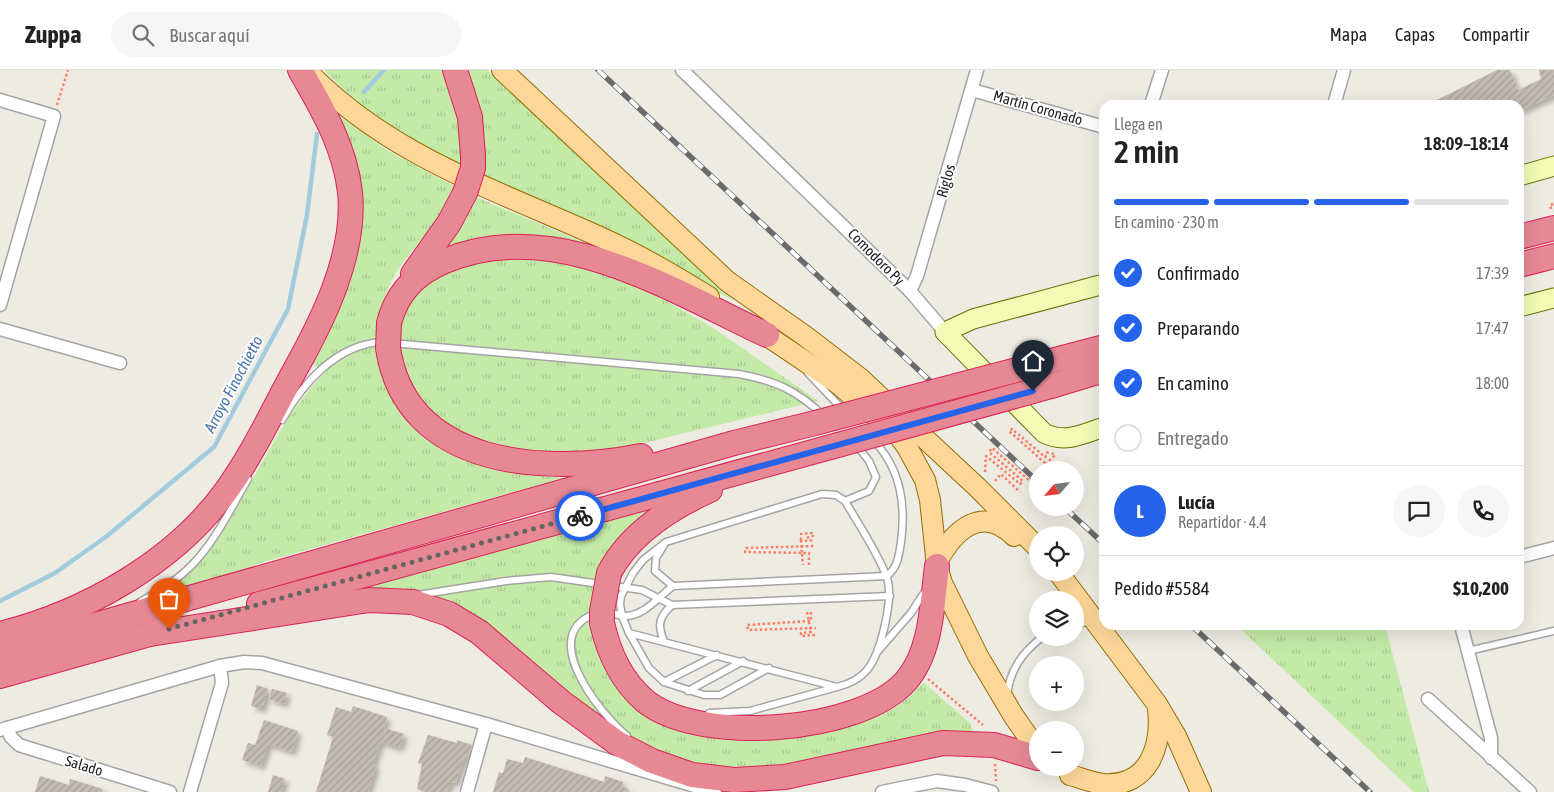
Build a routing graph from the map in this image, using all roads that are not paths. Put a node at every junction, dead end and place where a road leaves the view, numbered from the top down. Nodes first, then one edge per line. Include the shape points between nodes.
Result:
1 (300, 70) edge
2 (306, 70) edge
3 (455, 70) edge
4 (502, 70) edge
5 (682, 70) edge
6 (977, 70) edge
7 (1162, 70) edge
8 (1344, 70) edge
9 (972, 90) junction
10 (0, 100) edge
11 (1153, 100) edge
12 (1335, 100) edge
13 (1099, 126) edge
14 (1554, 166) edge
15 (1524, 175) edge
16 (1554, 228) edge
17 (1524, 236) edge
18 (1554, 256) edge
19 (1524, 263) edge
20 (407, 284) junction
21 (1099, 285) edge
22 (910, 291) junction
23 (1554, 298) edge
24 (0, 305) edge
25 (1524, 306) edge
26 (0, 329) edge
27 (946, 332) junction
28 (772, 339) junction
29 (1099, 348) edge
30 (120, 363) dead end
31 (1099, 372) edge
32 (852, 419) dead end
33 (277, 429) dead end
34 (1099, 429) edge
35 (832, 431) junction
36 (866, 433) dead end
37 (734, 443) junction
38 (772, 463) junction
39 (252, 472) dead end
40 (845, 501) junction
41 (1029, 539) edge
42 (666, 542) junction
43 (1554, 548) edge
44 (1029, 551) edge
45 (1524, 556) edge
46 (937, 564) junction
47 (887, 576) junction
48 (618, 581) junction
49 (1055, 581) edge
50 (1065, 581) edge
51 (673, 586) junction
52 (1063, 591) edge
53 (890, 596) junction
54 (656, 598) junction
55 (392, 600) junction
56 (672, 605) junction
57 (612, 620) junction
58 (103, 623) junction
59 (1084, 624) edge
60 (1099, 627) edge
61 (1101, 630) edge
62 (1463, 630) edge
63 (1554, 632) edge
64 (629, 633) junction
65 (0, 634) edge
66 (150, 634) junction
67 (664, 641) junction
68 (1031, 646) edge
69 (1113, 646) junction
70 (1468, 651) junction
71 (0, 652) edge
72 (877, 652) junction
73 (717, 655) junction
74 (743, 661) junction
75 (220, 666) junction
76 (769, 668) junction
77 (0, 676) edge
78 (664, 682) junction
79 (838, 687) junction
80 (688, 691) junction
81 (1428, 699) dead end
82 (647, 702) junction
83 (1006, 702) junction
84 (1157, 704) junction
85 (682, 711) dead end
86 (698, 712) dead end
87 (486, 724) junction
88 (4, 729) edge
89 (1029, 736) edge
90 (1029, 755) edge
91 (1492, 758) junction
92 (692, 775) junction
93 (1069, 776) edge
94 (1079, 776) edge
95 (994, 787) edge
96 (170, 792) edge
97 (190, 792) edge
98 (467, 792) edge
99 (715, 792) edge
100 (882, 792) edge
101 (1087, 792) edge
102 (1201, 792) edge
103 (1530, 792) edge

1 - 65 highway via 331,126 350,192 346,243 335,284 300,361 232,482 196,526 142,569 109,590 49,619
2 - 28 main road via 359,118 407,149 460,177 601,237 651,262
3 - 20 highway, bridge via 470,117 473,168 465,193 449,223
4 - 41 main road via 720,275 861,379
5 - 22 street, Comodoro Py
6 - 9 street, Riglos
7 - 11 street
8 - 12 street
9 - 13 street, Martín Coronado
9 - 22 street, Riglos
10 - 24 street via 54,116
14 - 15 street
16 - 17 highway
18 - 19 highway
20 - 28 highway via 438,264 477,250 518,246 548,248 608,263
20 - 37 highway, bridge via 392,310 389,323 390,366 397,385 420,417 455,443 526,463 570,466
21 - 27 street via 973,320
22 - 27 street, Comodoro Py
23 - 25 street
26 - 30 street
27 - 34 street, Comodoro Py via 1044,433 1057,439 1070,438
28 - 32 lane
28 - 46 main road via 837,384 899,436 924,480 930,500
29 - 35 highway, bridge via 1043,363
31 - 35 highway, bridge via 1051,386
33 - 35 lane via 296,398 325,366 352,349 381,342 760,378 793,390
35 - 37 highway
35 - 38 highway
35 - 40 lane via 863,452 876,477 869,490
36 - 47 lane via 890,462 902,494 897,565
37 - 58 highway
38 - 48 highway via 706,492 661,517 623,550
38 - 66 highway
39 - 58 lane via 223,523 190,567 166,586
40 - 42 lane via 836,495 822,494
40 - 47 lane
42 - 48 lane via 643,560 633,573
42 - 51 lane via 656,558 655,571
43 - 45 street
44 - 46 main road via 1007,529 985,521 958,533
46 - 72 lane via 911,613
46 - 82 highway via 929,633 915,669 896,692 880,701 820,721 750,728 715,726 667,713
46 - 83 main road via 942,584 963,629
47 - 51 lane
47 - 53 lane
48 - 54 lane
48 - 55 lane via 538,577
48 - 57 highway, bridge via 602,611
49 - 52 main road
50 - 60 main road
51 - 54 lane
53 - 56 lane
53 - 72 lane
54 - 56 lane
54 - 57 lane via 647,609
55 - 66 highway via 370,600
55 - 92 highway via 430,607 464,622 611,739 652,761
56 - 67 lane via 662,614 658,627
57 - 64 lane
57 - 82 highway via 609,650 628,685
57 - 92 lane via 610,611 599,612 585,619 575,630 572,659 585,687 600,709 637,744
58 - 71 highway
59 - 69 main road
61 - 69 main road
62 - 70 street
63 - 70 lane
64 - 67 lane
64 - 78 lane via 649,668
66 - 77 highway
67 - 73 lane
68 - 83 lane via 1014,668
69 - 84 main road
70 - 91 street
72 - 79 lane via 867,671
73 - 74 lane
73 - 78 lane
74 - 76 lane
74 - 80 lane
75 - 87 street via 262,663
75 - 88 street
75 - 97 street via 222,683
76 - 79 lane
76 - 80 lane via 720,695 704,696
78 - 80 lane
79 - 86 lane via 750,710 714,714
81 - 91 street
82 - 85 lane
83 - 89 main road
84 - 94 main road via 1158,745 1150,762 1139,773 1129,780 1104,784
84 - 102 main road via 1176,736
87 - 98 street
87 - 99 street
88 - 96 street, Salado via 19,745
90 - 92 highway via 994,745 936,744 762,779 734,780
91 - 103 street
93 - 101 main road
95 - 100 street via 937,781

